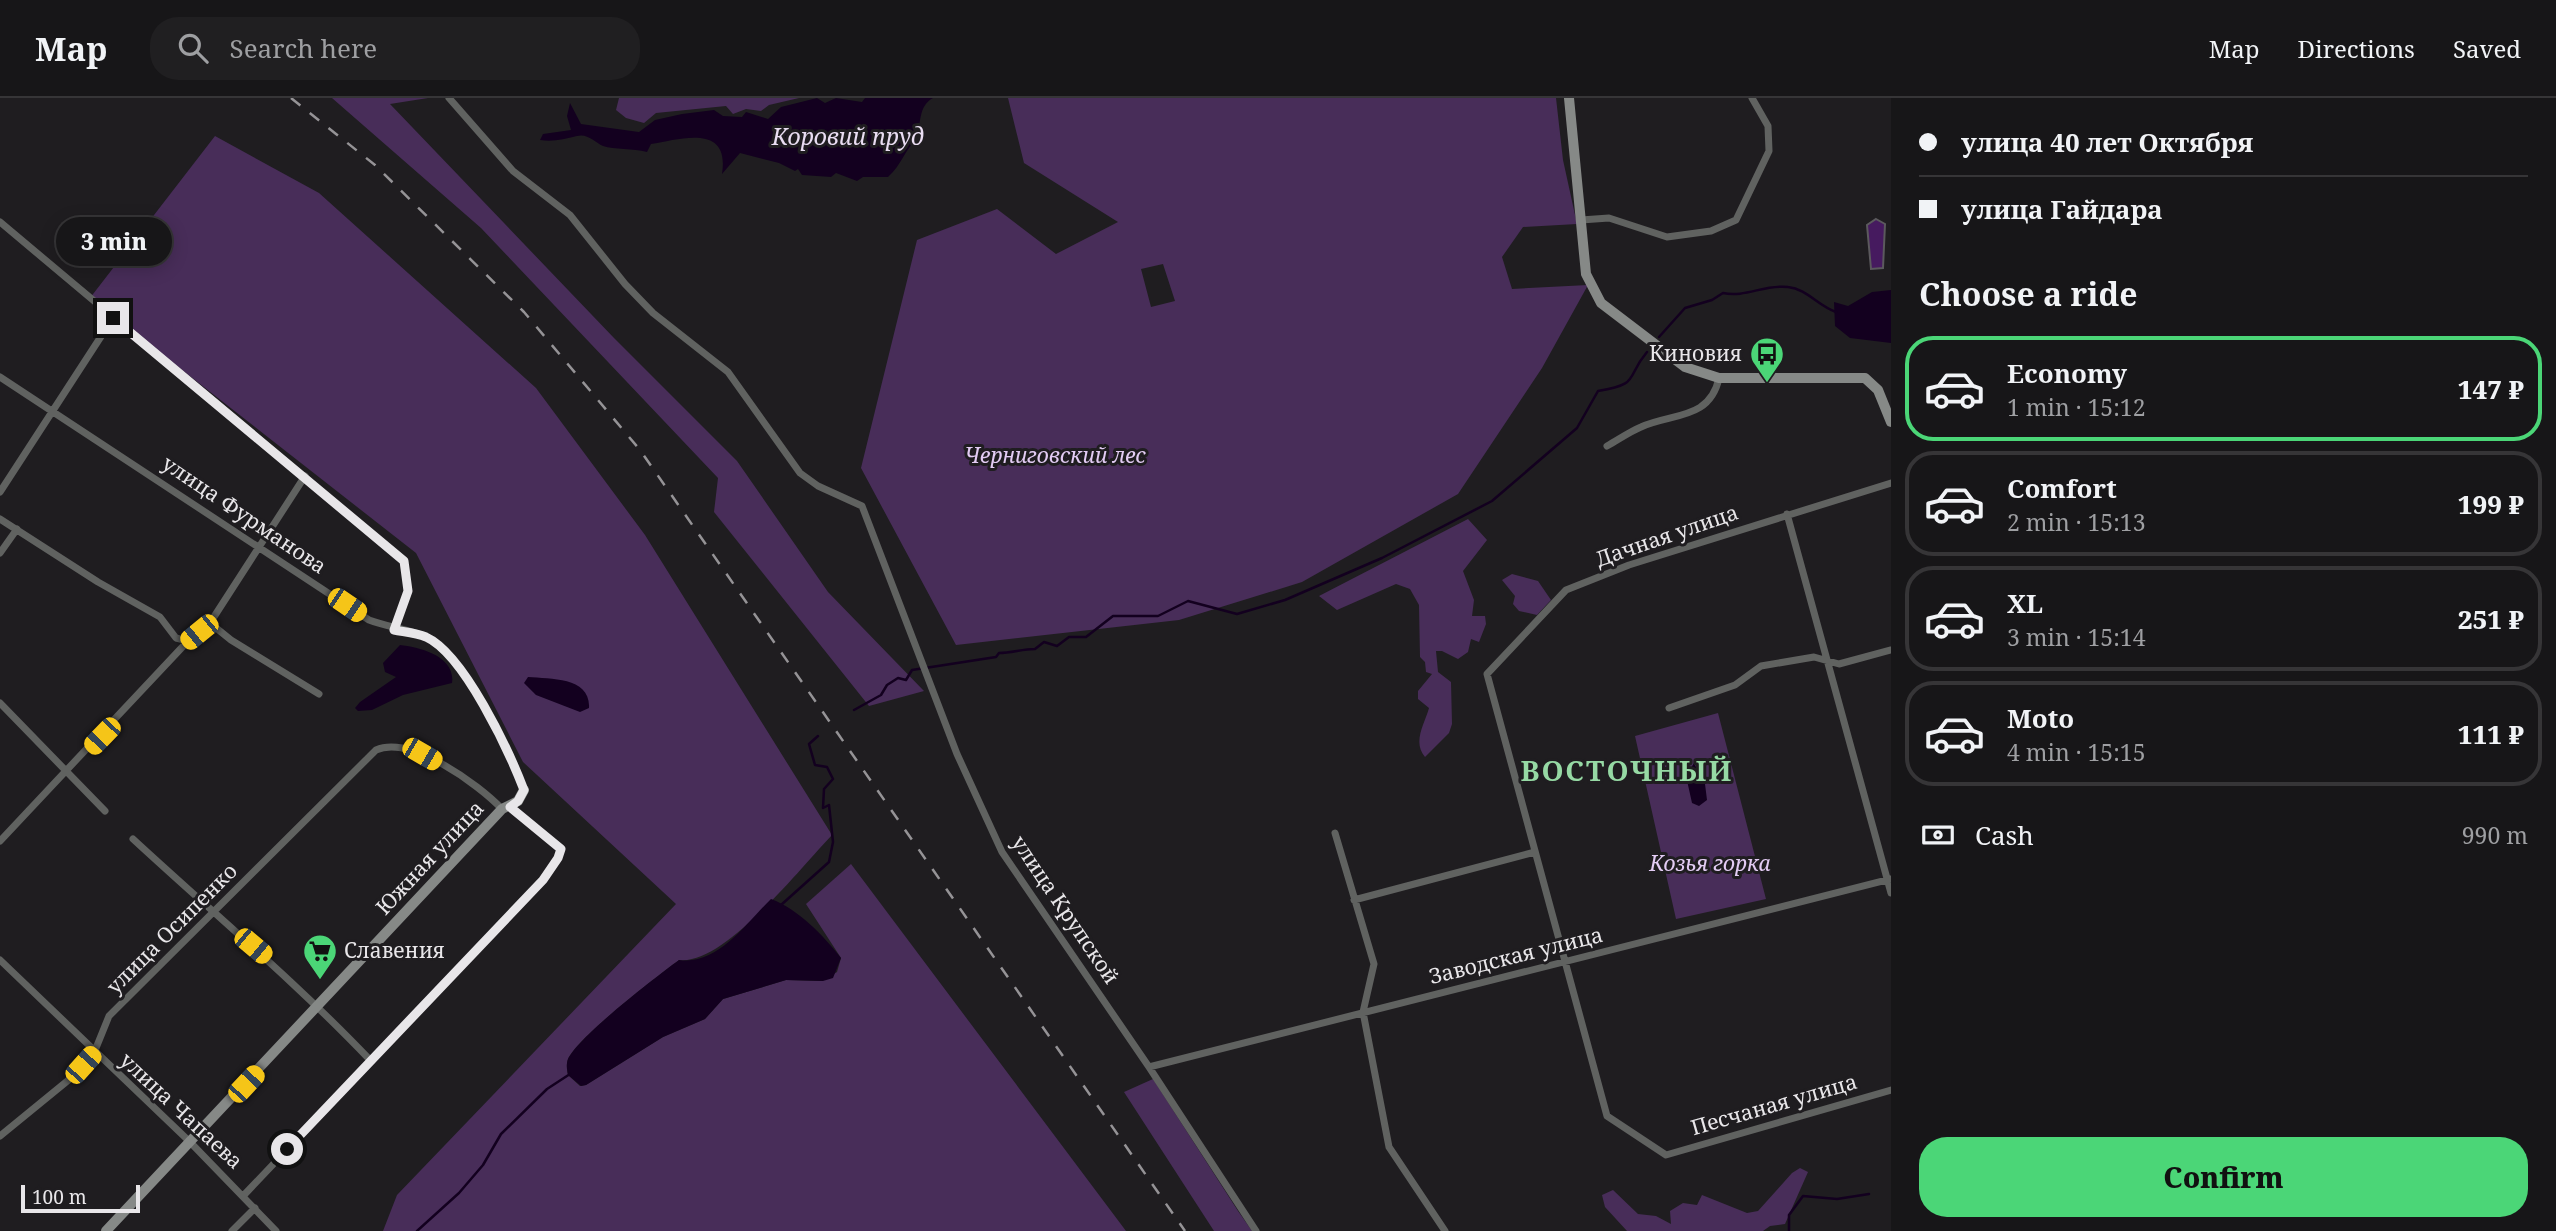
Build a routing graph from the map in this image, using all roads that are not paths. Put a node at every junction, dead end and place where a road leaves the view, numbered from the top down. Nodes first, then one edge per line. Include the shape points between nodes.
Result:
1 (449, 98) edge
2 (1569, 98) edge
3 (1752, 98) edge
4 (1581, 220) junction
5 (0, 222) edge
6 (113, 318) junction
7 (0, 377) edge
8 (1719, 378) junction
9 (54, 410) junction
10 (1891, 422) edge
11 (1607, 446) dead end
12 (305, 476) junction
13 (1891, 483) edge
14 (0, 492) edge
15 (1787, 514) junction
16 (0, 519) edge
17 (17, 529) junction
18 (258, 545) junction
19 (0, 553) edge
20 (211, 622) junction
21 (394, 630) junction
22 (188, 641) junction
23 (1891, 650) edge
24 (1825, 660) junction
25 (319, 694) dead end
26 (0, 703) edge
27 (1669, 708) dead end
28 (67, 773) junction
29 (524, 790) joint
30 (506, 808) junction
31 (105, 811) dead end
32 (1335, 833) dead end
33 (133, 839) dead end
34 (0, 841) edge
35 (1535, 852) junction
36 (1889, 880) edge
37 (1891, 893) edge
38 (1354, 900) junction
39 (212, 912) junction
40 (0, 960) edge
41 (1565, 962) junction
42 (319, 1006) junction
43 (1363, 1012) junction
44 (94, 1053) junction
45 (371, 1061) junction
46 (1149, 1067) junction
47 (1891, 1090) edge
48 (0, 1136) edge
49 (190, 1142) junction
50 (244, 1195) junction
51 (255, 1208) junction
52 (106, 1231) edge
53 (232, 1231) edge
54 (276, 1231) edge
55 (1256, 1231) edge
56 (1445, 1231) edge

1 - 46 street, улица Крупской via 513,171 570,215 653,313 728,372 800,473 862,506 957,754 1002,852
2 - 4 street
3 - 4 street via 1768,126 1769,151 1737,220 1711,231 1667,237 1609,218
4 - 8 street via 1587,274 1601,303 1685,367
5 - 6 street
6 - 9 street
6 - 12 street
7 - 9 street, улица Фурманова
8 - 10 street via 1864,378 1878,390
8 - 11 street via 1706,405 1643,426
9 - 14 street
9 - 18 street, улица Фурманова
12 - 18 street
12 - 21 street via 404,561 408,591
13 - 15 street, Дачная улица
15 - 24 street
15 - 35 street, Дачная улица via 1566,590 1487,674
16 - 17 street
17 - 19 street
17 - 22 street via 160,617 176,638
18 - 20 street
18 - 21 street, улица Фурманова via 369,620
20 - 22 street
20 - 25 street via 231,640
21 - 29 street, улица Фурманова via 425,637 446,650 516,766
22 - 28 street
23 - 24 street via 1839,664
24 - 27 street via 1814,657 1761,666 1735,685
24 - 36 street
26 - 28 street
28 - 31 street
28 - 34 street
29 - 30 street, Южная улица via 518,801
30 - 39 street, улица Осипенко via 422,754 399,746 376,750
30 - 42 street, Южная улица
30 - 45 street via 561,849 558,858 543,880
32 - 38 street
33 - 39 street
35 - 38 street
35 - 41 street
36 - 37 street
36 - 41 street, Заводская улица
38 - 43 street via 1374,964
39 - 42 street
39 - 44 street, улица Осипенко via 109,1016
40 - 44 street, улица Чапаева
41 - 43 street, Заводская улица
41 - 47 street, Песчаная улица via 1607,1116 1666,1155
42 - 45 street
42 - 49 street, Южная улица
43 - 46 street, Заводская улица
43 - 56 street via 1389,1147
44 - 48 street, улица Осипенко via 71,1078
44 - 49 street, улица Чапаева
45 - 50 street
46 - 55 street, улица Крупской
49 - 50 street, улица Чапаева
49 - 52 street, Южная улица
50 - 51 street, улица Чапаева
51 - 53 street
51 - 54 street, улица Чапаева

